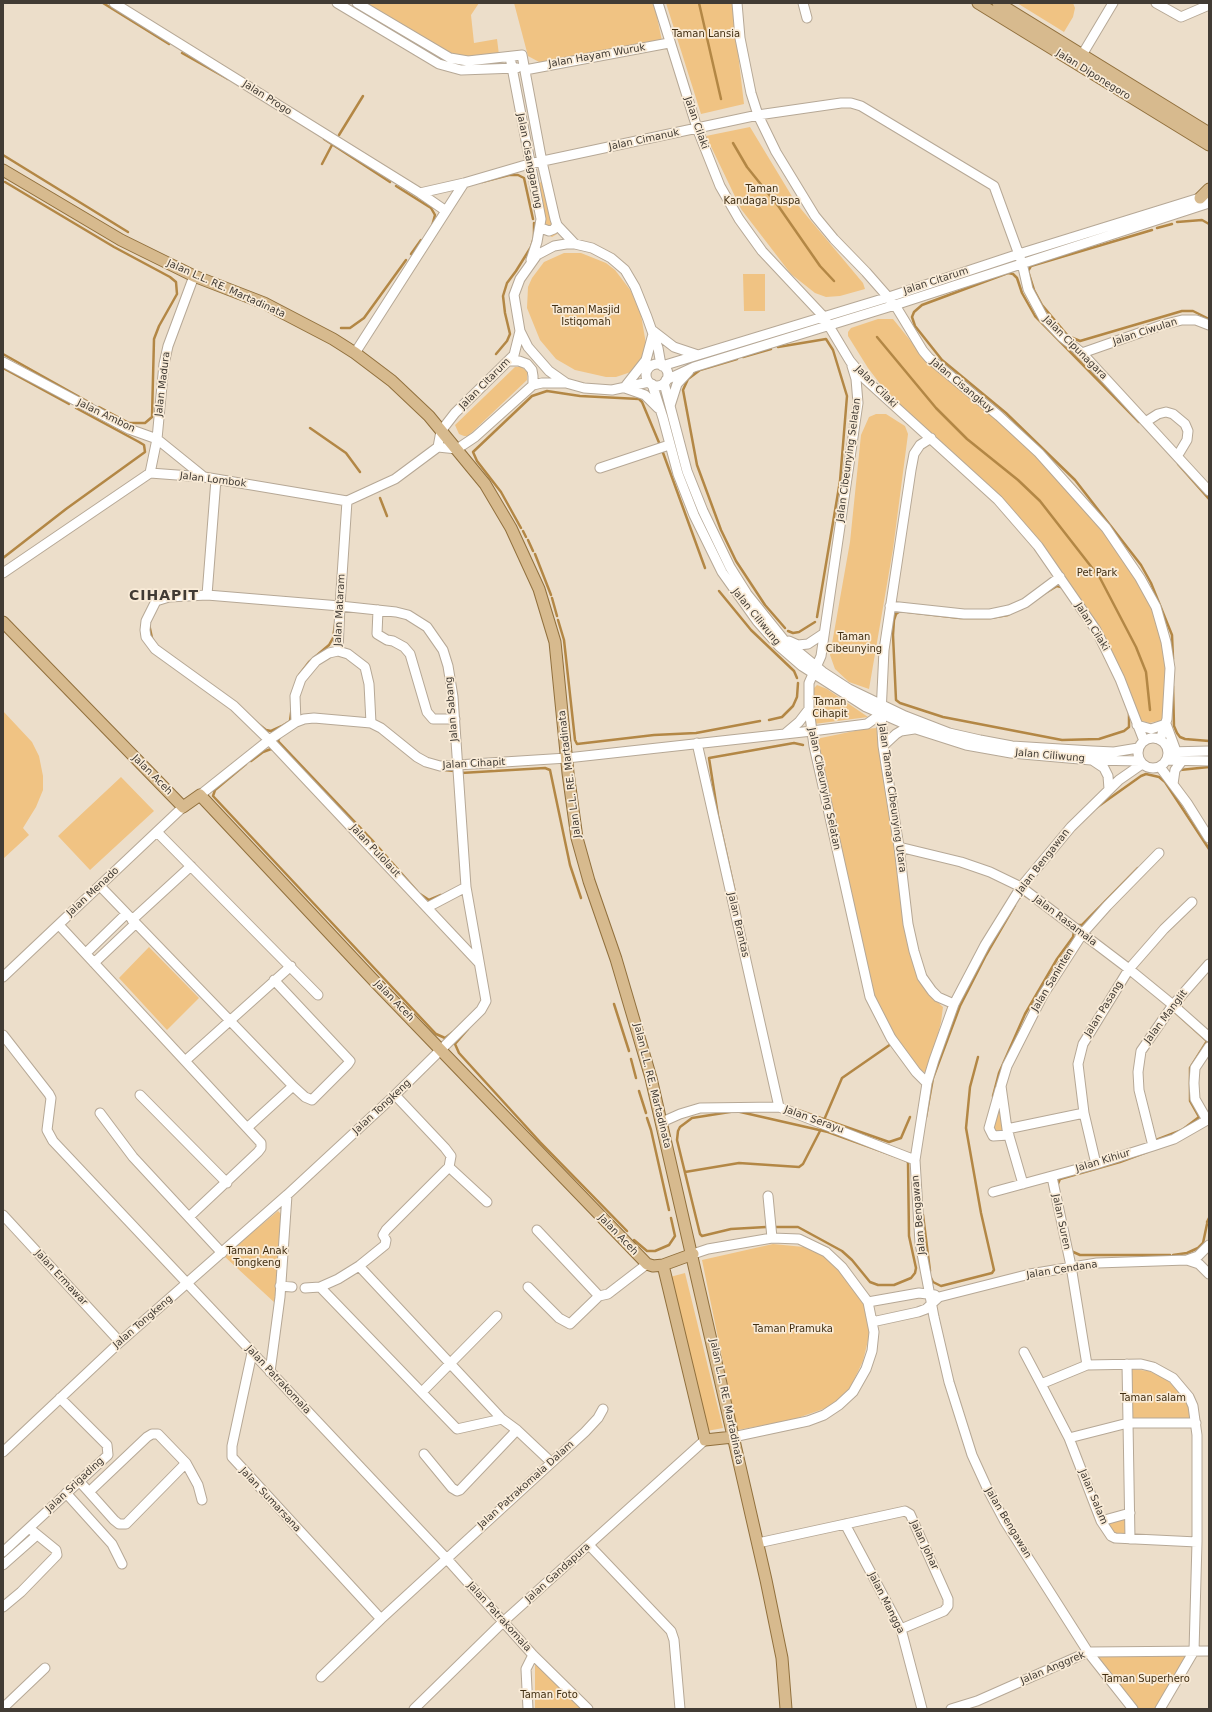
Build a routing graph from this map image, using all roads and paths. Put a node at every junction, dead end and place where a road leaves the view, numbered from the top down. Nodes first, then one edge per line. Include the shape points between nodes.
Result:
1 (114, 3) edge
2 (337, 3) edge
3 (357, 3) edge
4 (658, 3) edge
5 (737, 3) edge
6 (803, 3) edge
7 (978, 3) edge
8 (998, 3) edge
9 (1113, 3) edge
10 (1156, 3) edge
11 (1209, 5) edge
12 (1197, 6) edge
13 (807, 18) dead end
14 (404, 32) junction
15 (398, 40) junction
16 (669, 42) junction
17 (510, 57) junction
18 (1079, 59) junction
19 (525, 68) junction
20 (512, 69) junction
21 (758, 115) junction
22 (697, 128) junction
23 (1209, 133) edge
24 (1209, 145) edge
25 (542, 162) junction
26 (529, 164) junction
27 (3, 170) edge
28 (464, 183) junction
29 (1209, 189) edge
30 (420, 193) junction
31 (1206, 199) edge
32 (446, 211) junction
33 (557, 225) junction
34 (541, 228) junction
35 (1110, 230) junction
36 (575, 244) junction
37 (1019, 254) junction
38 (529, 263) junction
39 (1022, 263) junction
40 (194, 276) junction
41 (888, 297) junction
42 (895, 305) junction
43 (823, 316) junction
44 (830, 324) junction
45 (1209, 324) edge
46 (520, 331) junction
47 (652, 331) junction
48 (355, 353) junction
49 (1082, 353) junction
50 (698, 355) junction
51 (509, 361) junction
52 (850, 361) junction
53 (3, 362) edge
54 (662, 365) junction
55 (694, 367) junction
56 (665, 381) junction
57 (566, 383) junction
58 (651, 383) junction
59 (532, 385) junction
60 (624, 388) junction
61 (670, 406) junction
62 (661, 412) junction
63 (1147, 422) junction
64 (441, 431) junction
65 (930, 438) junction
66 (157, 439) junction
67 (669, 445) junction
68 (438, 447) junction
69 (457, 449) junction
70 (1178, 456) junction
71 (600, 468) dead end
72 (150, 473) junction
73 (204, 477) junction
74 (216, 479) junction
75 (1209, 491) edge
76 (347, 500) junction
77 (703, 511) junction
78 (694, 515) junction
79 (3, 573) edge
80 (1060, 577) junction
81 (207, 595) junction
82 (340, 606) junction
83 (890, 606) junction
84 (378, 610) junction
85 (3, 622) edge
86 (823, 634) junction
87 (784, 640) junction
88 (338, 651) junction
89 (814, 670) junction
90 (882, 688) junction
91 (882, 704) junction
92 (809, 709) junction
93 (881, 714) junction
94 (905, 716) junction
95 (455, 719) junction
96 (296, 722) junction
97 (371, 723) junction
98 (1166, 724) junction
99 (1137, 725) junction
100 (916, 729) junction
101 (812, 731) junction
102 (786, 733) junction
103 (269, 740) junction
104 (1160, 740) junction
105 (697, 743) junction
106 (1141, 745) junction
107 (883, 746) junction
108 (1012, 749) junction
109 (1209, 751) edge
110 (1168, 757) junction
111 (567, 758) junction
112 (1091, 760) junction
113 (1182, 761) junction
114 (1209, 761) edge
115 (1141, 763) junction
116 (457, 766) junction
117 (1173, 784) junction
118 (1109, 790) junction
119 (200, 795) junction
120 (183, 807) junction
121 (157, 832) junction
122 (1209, 838) edge
123 (899, 847) junction
124 (1159, 853) dead end
125 (191, 866) junction
126 (100, 886) junction
127 (1021, 887) junction
128 (466, 888) junction
129 (1192, 902) dead end
130 (428, 907) junction
131 (131, 919) junction
132 (59, 924) junction
133 (1083, 933) junction
134 (86, 953) junction
135 (94, 963) junction
136 (479, 964) junction
137 (1209, 964) edge
138 (291, 966) junction
139 (1129, 969) junction
140 (3, 977) edge
141 (274, 980) junction
142 (318, 995) dead end
143 (954, 1004) junction
144 (1173, 1005) junction
145 (230, 1021) junction
146 (3, 1035) edge
147 (1209, 1037) edge
148 (1209, 1047) edge
149 (442, 1050) junction
150 (185, 1061) junction
151 (927, 1083) junction
152 (293, 1086) junction
153 (1001, 1086) junction
154 (140, 1095) dead end
155 (395, 1095) junction
156 (779, 1107) junction
157 (100, 1113) dead end
158 (1084, 1113) junction
159 (1208, 1120) edge
160 (662, 1122) junction
161 (247, 1128) junction
162 (1008, 1132) junction
163 (1153, 1146) junction
164 (915, 1160) junction
165 (1096, 1164) junction
166 (450, 1167) junction
167 (1052, 1177) junction
168 (227, 1183) junction
169 (1023, 1184) junction
170 (993, 1192) dead end
171 (287, 1195) junction
172 (768, 1196) dead end
173 (487, 1202) dead end
174 (3, 1215) edge
175 (189, 1217) junction
176 (537, 1230) dead end
177 (772, 1238) junction
178 (1209, 1244) edge
179 (222, 1253) junction
180 (692, 1254) junction
181 (1187, 1260) junction
182 (647, 1264) junction
183 (663, 1265) junction
184 (359, 1266) junction
185 (1071, 1266) junction
186 (1209, 1274) edge
187 (187, 1283) junction
188 (280, 1286) junction
189 (320, 1287) junction
190 (528, 1287) dead end
191 (292, 1288) dead end
192 (305, 1288) dead end
193 (930, 1293) junction
194 (599, 1296) junction
195 (939, 1297) junction
196 (868, 1302) junction
197 (932, 1304) junction
198 (497, 1316) dead end
199 (872, 1322) junction
200 (120, 1342) junction
201 (1024, 1352) dead end
202 (252, 1353) junction
203 (450, 1363) junction
204 (1127, 1364) junction
205 (1087, 1365) junction
206 (270, 1372) junction
207 (1041, 1384) junction
208 (422, 1392) junction
209 (60, 1398) junction
210 (603, 1409) dead end
211 (502, 1419) junction
212 (1128, 1423) junction
213 (1196, 1423) junction
214 (517, 1430) junction
215 (733, 1437) junction
216 (1069, 1438) junction
217 (705, 1440) junction
218 (3, 1452) edge
219 (424, 1454) dead end
220 (551, 1462) junction
221 (186, 1463) junction
222 (79, 1481) junction
223 (89, 1492) junction
224 (66, 1493) junction
225 (202, 1500) dead end
226 (1130, 1513) junction
227 (1101, 1521) junction
228 (845, 1524) junction
229 (29, 1528) junction
230 (37, 1535) junction
231 (1130, 1539) junction
232 (1197, 1542) junction
233 (758, 1543) junction
234 (589, 1545) junction
235 (3, 1552) edge
236 (447, 1559) junction
237 (122, 1564) dead end
238 (3, 1565) edge
239 (3, 1607) edge
240 (381, 1619) junction
241 (504, 1621) junction
242 (901, 1629) junction
243 (1194, 1651) junction
244 (1209, 1651) edge
245 (1088, 1652) junction
246 (533, 1655) junction
247 (45, 1668) dead end
248 (321, 1677) dead end
249 (3, 1708) edge
250 (414, 1709) edge
251 (528, 1709) edge
252 (588, 1709) edge
253 (680, 1709) edge
254 (786, 1709) edge
255 (922, 1709) edge
256 (951, 1709) edge
257 (1133, 1709) edge
258 (1160, 1709) edge

1 - 30 street, Jalan Progo
2 - 15 street, Jalan Hayam Wuruk
3 - 14 street
4 - 16 street, Jalan Cilaki
5 - 21 street, Jalan Cisangkuy via 740,38
6 - 13 street
7 - 18 main road, Jalan Diponegoro
8 - 18 main road, Jalan Diponegoro
9 - 18 street
10 - 12 street via 1181,17
11 - 12 street
14 - 15 street
14 - 17 street via 441,55 459,61
15 - 20 street, Jalan Hayam Wuruk via 447,67 477,71
16 - 19 street, Jalan Hayam Wuruk
16 - 22 street, Jalan Cilaki
17 - 19 street, Jalan Cisanggarung via 522,56
17 - 20 street, Jalan Cisanggarung
18 - 23 main road, Jalan Diponegoro
18 - 24 main road, Jalan Diponegoro
19 - 20 street, Jalan Hayam Wuruk
19 - 25 street, Jalan Cisanggarung
20 - 26 street, Jalan Cisanggarung
21 - 22 street, Jalan Cimanuk
21 - 37 street, Jalan Cimanuk via 851,103 872,111 994,186
21 - 41 street, Jalan Cisangkuy via 776,152 815,216
22 - 25 street, Jalan Cimanuk
22 - 43 street, Jalan Cilaki via 720,186 739,218 762,251
25 - 26 street, Jalan Cimanuk
25 - 33 street, Jalan Cisanggarung
26 - 28 street, Jalan Cimanuk
26 - 34 street, Jalan Cisanggarung
27 - 40 main road, Jalan L.L. RE. Martadinata via 122,240
28 - 30 street
28 - 32 street
29 - 31 main road
30 - 32 street, Jalan Progo
31 - 35 street, Jalan Citarum
32 - 48 street
33 - 34 street via 549,231
33 - 36 street
34 - 38 street, Jalan Cisanggarung
35 - 37 street, Jalan Citarum
35 - 39 street, Jalan Citarum
36 - 38 street via 544,250
36 - 47 street via 592,248 611,258 625,270 635,287
37 - 39 street, Jalan Cimanuk
37 - 41 street, Jalan Citarum
38 - 46 street via 514,295
39 - 42 street, Jalan Citarum
39 - 49 street, Jalan Cipunagara via 1028,289 1043,316 1062,338
40 - 48 main road, Jalan L.L. RE. Martadinata via 264,303
40 - 66 street, Jalan Madura via 168,346
41 - 42 street, Jalan Cisangkuy
41 - 43 street, Jalan Citarum
42 - 44 street, Jalan Citarum
42 - 98 street, Jalan Cisangkuy via 929,358 1039,453 1078,495 1124,552 1156,607 1166,642 1170,668
43 - 44 street, Jalan Cilaki
43 - 50 street, Jalan Citarum
44 - 52 street, Jalan Cilaki
44 - 55 street, Jalan Citarum
45 - 49 street, Jalan Ciwulan via 1196,320 1182,320
46 - 51 street, Jalan Citarum via 514,355
46 - 57 street via 537,359
47 - 50 street via 674,347
47 - 54 street
47 - 60 street via 646,360
48 - 64 main road, Jalan L.L. RE. Martadinata via 392,381
49 - 63 street, Jalan Cipunagara
50 - 54 street, Jalan Citarum
51 - 59 street via 526,364 532,370
51 - 64 street, Jalan Citarum via 455,413
52 - 65 street, Jalan Cilaki via 866,380
52 - 86 street, Jalan Cibeunying Selatan via 856,379 858,403
53 - 66 street, Jalan Ambon via 128,428
54 - 56 street via 667,374
54 - 58 street via 652,365 647,369 646,376
55 - 56 street, Jalan Citarum
55 - 61 street via 677,384
56 - 58 street via 658,385
56 - 61 street, Jalan Ciliwung
57 - 59 street
57 - 60 street via 598,390
58 - 60 street
58 - 62 street, Jalan Ciliwung
59 - 69 street via 475,437
60 - 62 street via 645,395
61 - 77 street, Jalan Ciliwung via 685,465
62 - 67 street, Jalan Ciliwung
63 - 70 street, Jalan Cipunagara
63 - 70 street via 1166,412 1186,424 1187,440
64 - 68 street
64 - 69 main road, Jalan L.L. RE. Martadinata
65 - 80 street, Jalan Cilaki via 998,500 1038,546
65 - 83 street, Jalan Taman Cibeunying Utara via 920,445 914,454
66 - 72 street, Jalan Madura
66 - 73 street, Jalan Ambon
67 - 71 street
67 - 78 street, Jalan Ciliwung
68 - 69 street
68 - 76 street via 395,479
69 - 111 main road, Jalan L.L. RE. Martadinata via 498,505 539,589 555,642
70 - 75 street, Jalan Cipunagara
72 - 73 street, Jalan Lombok
72 - 79 street
73 - 74 street, Jalan Lombok
74 - 76 street, Jalan Lombok
74 - 81 street
76 - 82 street, Jalan Mataram
77 - 78 street
77 - 87 street, Jalan Ciliwung via 737,578
78 - 89 street, Jalan Ciliwung via 722,572 740,599 779,646
80 - 83 street via 1025,603 1010,610 990,614 964,614
80 - 99 street, Jalan Cilaki via 1109,654
81 - 82 street, Jalan Sabang
81 - 103 street, Jalan Pulolaut via 169,596 156,601 146,621 146,637 155,649 234,706
82 - 84 street, Jalan Sabang
82 - 88 street, Jalan Mataram
83 - 90 street, Jalan Taman Cibeunying Utara
84 - 95 street, Jalan Sabang via 408,615 427,627 437,638 448,666
84 - 95 street via 377,634 404,647 410,654 427,712 433,718
85 - 120 main road, Jalan Aceh
86 - 87 street via 805,645
86 - 89 street, Jalan Cibeunying Selatan via 821,656
87 - 89 street, Jalan Ciliwung
88 - 96 street, Jalan Mataram via 316,661 301,679 295,696
88 - 97 street via 348,654 365,667 369,684
89 - 91 street, Jalan Ciliwung
89 - 92 street, Jalan Cibeunying Selatan via 809,683
89 - 93 street, Jalan Ciliwung via 846,696
90 - 91 street, Jalan Taman Cibeunying Utara
90 - 94 street via 890,704
91 - 93 street, Jalan Taman Cibeunying Utara
91 - 94 street, Jalan Ciliwung
92 - 101 street, Jalan Cibeunying Selatan
92 - 102 street
93 - 100 street, Jalan Ciliwung
93 - 101 street, Jalan Cihapit via 867,724
93 - 107 street, Jalan Taman Cibeunying Utara
94 - 108 street, Jalan Ciliwung via 949,733
95 - 116 street, Jalan Sabang
96 - 97 street, Jalan Cihapit via 314,718
96 - 103 street, Jalan Cihapit
97 - 116 street, Jalan Cihapit via 381,728 416,757 440,766
98 - 99 street via 1151,729
98 - 104 street, Jalan Cisangkuy
98 - 110 street
99 - 106 street, Jalan Cilaki
100 - 107 street via 901,731
100 - 108 street, Jalan Ciliwung via 966,745
101 - 102 street, Jalan Cihapit
101 - 151 street, Jalan Cibeunying Selatan via 870,997 891,1038
102 - 105 street, Jalan Cihapit
103 - 119 street, Jalan Cihapit
103 - 130 street, Jalan Pulolaut
104 - 106 street via 1152,738
104 - 110 street
105 - 111 street, Jalan Cihapit
105 - 156 street, Jalan Brantas
106 - 108 street, Jalan Ciliwung via 1107,752
106 - 115 street via 1138,758
107 - 123 street, Jalan Taman Cibeunying Utara
108 - 112 street, Jalan Ciliwung
109 - 110 street
110 - 113 street
110 - 115 street via 1150,769
110 - 117 street
111 - 116 street, Jalan Cihapit
111 - 160 main road, Jalan L.L. RE. Martadinata via 575,829 582,856 644,1050
112 - 115 street, Jalan Ciliwung
112 - 118 street via 1104,768 1108,776
113 - 114 street
113 - 117 street via 1175,770
115 - 118 street, Jalan Bengawan
116 - 128 street, Jalan Sabang
117 - 122 street
118 - 127 street, Jalan Bengawan via 1070,827
119 - 120 main road
119 - 149 main road, Jalan Aceh
120 - 121 street, Jalan Menado
121 - 125 street
121 - 126 street, Jalan Menado
123 - 127 street, Jalan Rasamala via 961,862
123 - 143 street, Jalan Taman Cibeunying Utara via 908,924 922,977 938,997
124 - 133 street, Jalan Saninten
125 - 131 street
125 - 138 street
126 - 131 street
126 - 132 street, Jalan Menado
127 - 133 street, Jalan Rasamala
127 - 143 street, Jalan Bengawan via 985,945
128 - 130 street
128 - 136 street, Jalan Sabang
129 - 139 street, Jalan Pasang
130 - 136 street, Jalan Pulolaut
131 - 134 street
131 - 135 street
131 - 145 street
132 - 134 street
132 - 140 street, Jalan Menado
133 - 139 street, Jalan Rasamala
133 - 153 street, Jalan Saninten via 1043,995 1007,1066
134 - 135 street
135 - 150 street
136 - 149 street, Jalan Sabang via 485,1006
137 - 144 street, Jalan Manglit
138 - 141 street
138 - 142 street
139 - 144 street, Jalan Rasamala
139 - 158 street, Jalan Pasang via 1083,1044 1078,1064
141 - 145 street
141 - 152 street via 350,1061 312,1100
143 - 151 street, Jalan Bengawan
144 - 147 street, Jalan Rasamala
144 - 163 street, Jalan Manglit via 1147,1041 1139,1060 1139,1090
145 - 150 street
145 - 152 street
146 - 187 street, Jalan Patrakomala via 51,1098 47,1121 49,1135
148 - 159 street via 1195,1068 1194,1083 1195,1099
149 - 155 street, Jalan Tongkeng
149 - 182 main road, Jalan Aceh
150 - 161 street
151 - 164 street, Jalan Bengawan
152 - 161 street
153 - 162 street, Jalan Saninten
153 - 162 street, Jalan Saninten via 989,1128 993,1136
154 - 168 street
155 - 166 street via 448,1152 451,1156
155 - 171 street, Jalan Tongkeng
156 - 160 street, Jalan Serayu via 700,1108
156 - 164 street, Jalan Serayu
157 - 175 street via 134,1157
158 - 162 street
158 - 165 street, Jalan Pasang
159 - 163 street, Jalan Kihiur via 1174,1139
160 - 180 main road, Jalan L.L. RE. Martadinata
161 - 168 street via 261,1143 261,1148
162 - 169 street, Jalan Saninten
163 - 165 street, Jalan Kihiur
164 - 193 street, Jalan Bengawan via 920,1243
165 - 167 street, Jalan Kihiur
166 - 173 street
166 - 184 street via 386,1230 383,1235 385,1245
167 - 169 street, Jalan Kihiur
167 - 185 street, Jalan Suren
168 - 175 street
169 - 170 street, Jalan Kihiur
171 - 179 street, Jalan Tongkeng
171 - 188 street
172 - 177 street
174 - 200 street, Jalan Ermawar
175 - 179 street
176 - 194 street
177 - 180 street
177 - 196 street via 799,1239 826,1252
178 - 181 street, Jalan Cendana via 1198,1256
179 - 187 street, Jalan Tongkeng
180 - 183 main road
180 - 215 main road, Jalan L.L. RE. Martadinata
181 - 185 street, Jalan Cendana
181 - 186 street via 1199,1264
182 - 183 main road, Jalan Aceh
182 - 194 street via 608,1294
183 - 217 main road
184 - 189 street
184 - 203 street
185 - 195 street, Jalan Cendana
185 - 205 street
187 - 200 street, Jalan Tongkeng
187 - 202 street, Jalan Patrakomala
188 - 191 street
188 - 206 street
189 - 192 street
189 - 208 street
190 - 194 street via 559,1318 570,1324
193 - 195 street
193 - 196 street via 919,1292
193 - 197 street, Jalan Bengawan
195 - 197 street
196 - 199 street
197 - 199 street via 918,1312
197 - 245 street, Jalan Bengawan via 958,1415 981,1476 1004,1520
198 - 203 street
199 - 215 street via 872,1351 866,1369 853,1392 839,1405 824,1415 808,1421
200 - 209 street, Jalan Tongkeng
201 - 207 street, Jalan Salam
202 - 206 street, Jalan Patrakomala
202 - 240 street, Jalan Sumarsana via 232,1446 232,1457
203 - 208 street
203 - 211 street
204 - 205 street
204 - 212 street
204 - 213 street via 1153,1367 1173,1378 1189,1397
205 - 207 street
206 - 236 street, Jalan Patrakomala
207 - 216 street, Jalan Salam
208 - 211 street via 457,1429
209 - 218 street, Jalan Tongkeng
209 - 222 street, Jalan Srigading via 107,1445 105,1458
210 - 220 street, Jalan Patrakomala Dalam via 585,1432
211 - 214 street
212 - 213 street
212 - 216 street
212 - 226 street
213 - 232 street
214 - 219 street via 457,1491
214 - 220 street
215 - 217 main road
215 - 233 main road, Jalan L.L. RE. Martadinata
216 - 227 street, Jalan Salam
217 - 234 street, Jalan Gandapura
220 - 236 street, Jalan Patrakomala Dalam
221 - 223 street via 160,1435 152,1434
221 - 223 street via 126,1524 119,1524 114,1520
221 - 225 street via 198,1485
222 - 223 street
222 - 224 street, Jalan Srigading
224 - 229 street, Jalan Srigading
224 - 237 street via 112,1544
226 - 227 street
226 - 231 street
227 - 231 street, Jalan Salam via 1111,1536
228 - 233 street, Jalan Johar
228 - 242 street, Jalan Mangga
228 - 242 street, Jalan Johar via 901,1510 910,1514 948,1599 948,1606 944,1611
229 - 230 street
229 - 235 street, Jalan Srigading
230 - 238 street
230 - 239 street via 56,1550 57,1555 22,1592
231 - 232 street, Jalan Salam
232 - 243 street
233 - 254 main road, Jalan L.L. RE. Martadinata via 782,1658
234 - 241 street, Jalan Gandapura
234 - 253 street via 671,1631
236 - 240 street
236 - 241 street, Jalan Patrakomala
240 - 248 street
241 - 246 street, Jalan Patrakomala
241 - 250 street, Jalan Gandapura
242 - 255 street, Jalan Mangga
243 - 244 street, Jalan Anggrek
243 - 245 street, Jalan Anggrek
243 - 258 street
245 - 256 street, Jalan Anggrek
245 - 257 street, Jalan Bengawan
246 - 251 street via 526,1669
246 - 252 street, Jalan Patrakomala
247 - 249 street

